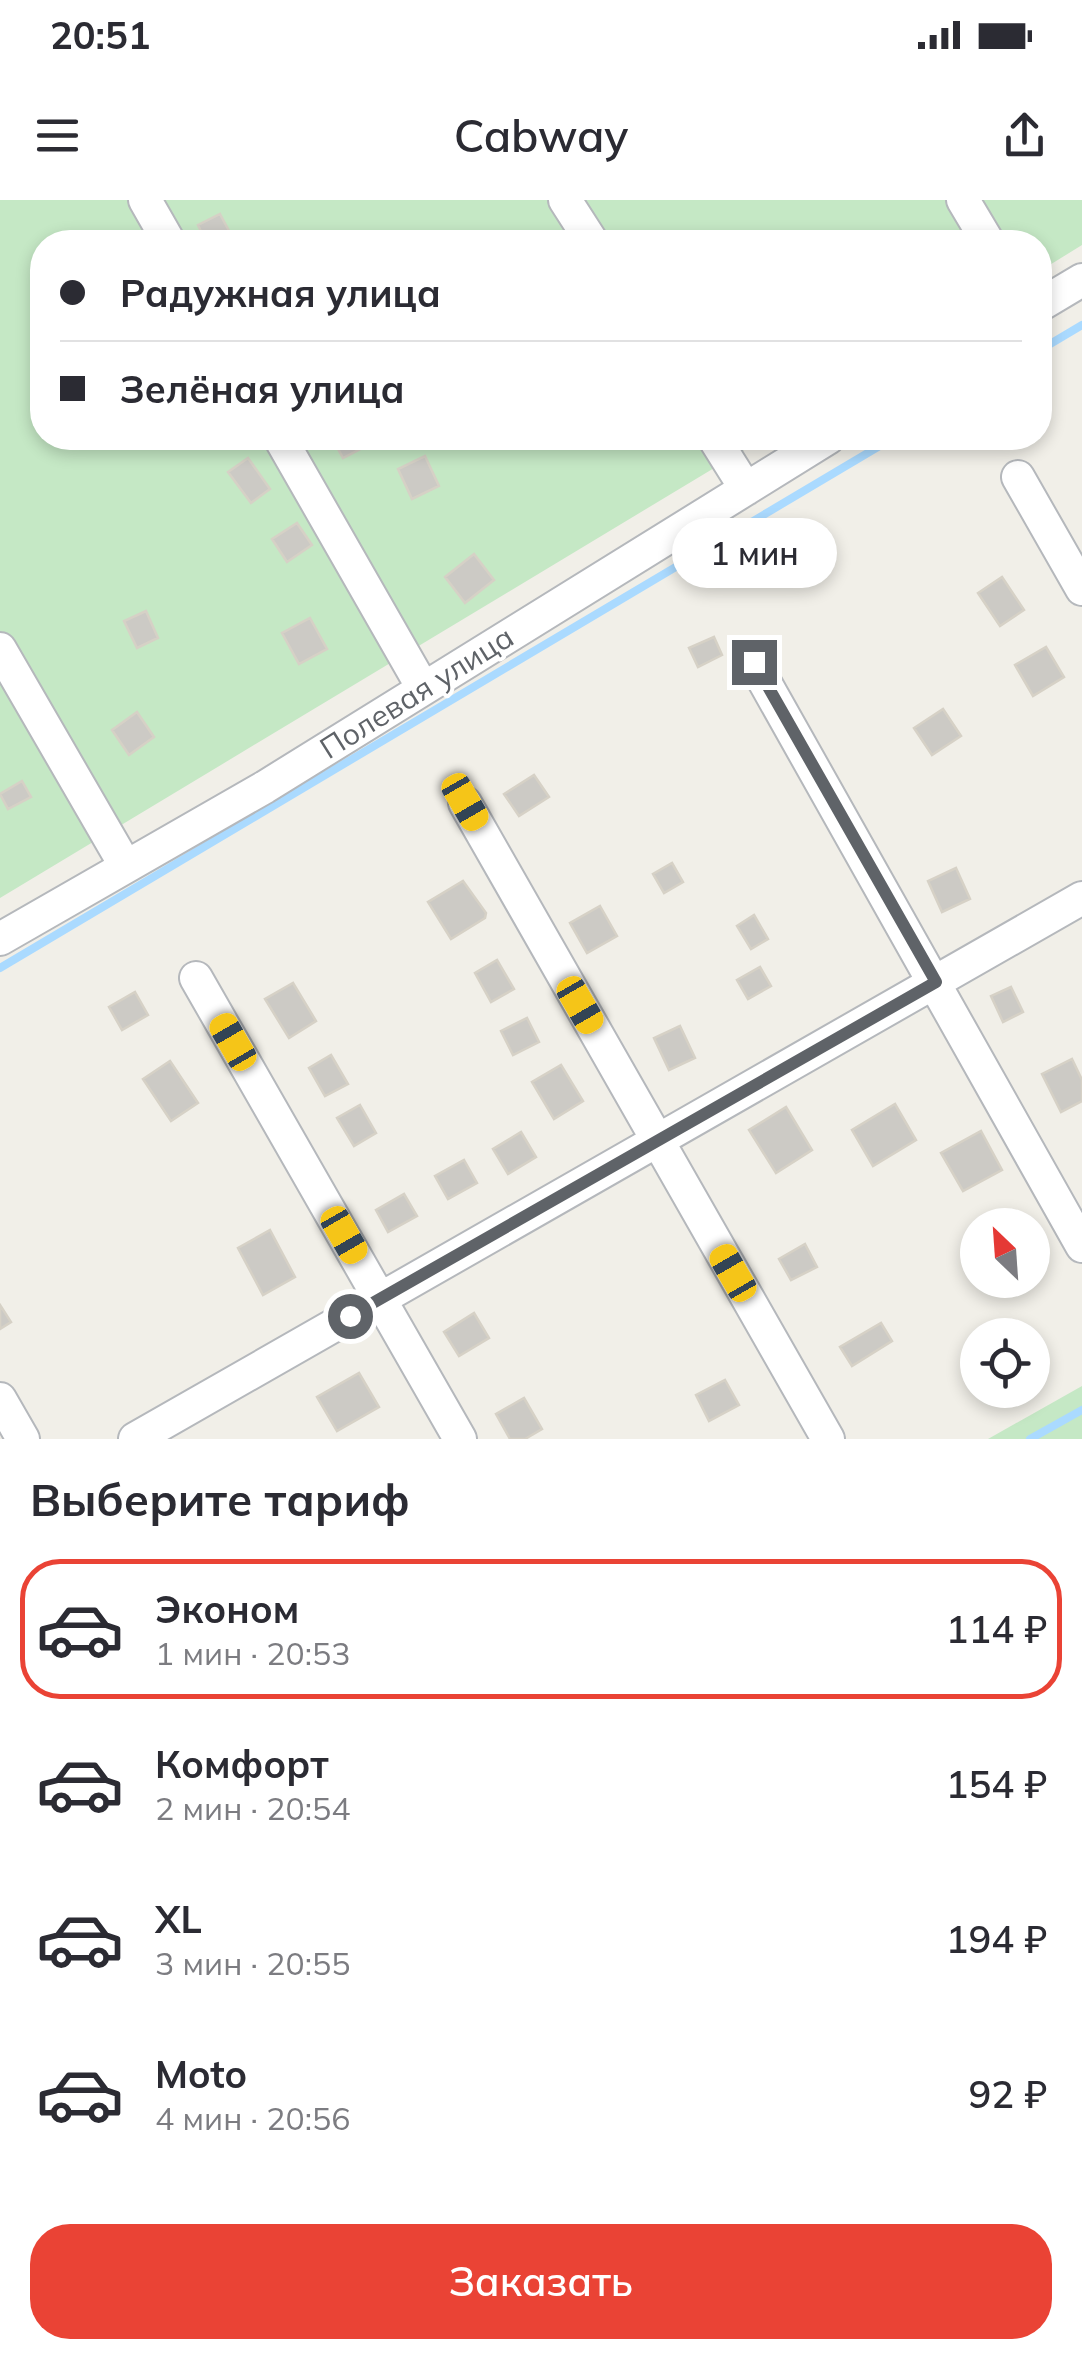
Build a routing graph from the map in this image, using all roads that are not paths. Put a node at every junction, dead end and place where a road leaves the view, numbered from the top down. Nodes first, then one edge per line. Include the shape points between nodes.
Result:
1 (145, 200) edge
2 (565, 200) edge
3 (964, 200) edge
4 (162, 230) edge
5 (584, 230) edge
6 (981, 230) edge
7 (1082, 280) edge
8 (1052, 298) edge
9 (287, 450) edge
10 (722, 450) edge
11 (809, 450) edge
12 (1018, 478) dead end
13 (746, 489) junction
14 (1082, 589) edge
15 (0, 649) edge
16 (754, 662) dead end
17 (423, 688) junction
18 (465, 802) dead end
19 (125, 866) junction
20 (1082, 898) edge
21 (0, 939) edge
22 (196, 978) dead end
23 (936, 982) junction
24 (657, 1140) junction
25 (1082, 1246) edge
26 (380, 1299) junction
27 (0, 1399) edge
28 (23, 1439) edge
29 (135, 1439) edge
30 (460, 1439) edge
31 (828, 1439) edge

1 - 4 street
2 - 5 street
3 - 6 street
7 - 8 street
9 - 17 street
10 - 13 street
11 - 13 street, Полевая улица
12 - 14 street
13 - 17 street, Полевая улица
15 - 19 street
16 - 23 street
17 - 19 street, Полевая улица via 266,788
18 - 24 street
19 - 21 street, Полевая улица
20 - 23 street
22 - 26 street
23 - 24 street
23 - 25 street
24 - 26 street
24 - 31 street
26 - 29 street
26 - 30 street
27 - 28 street

